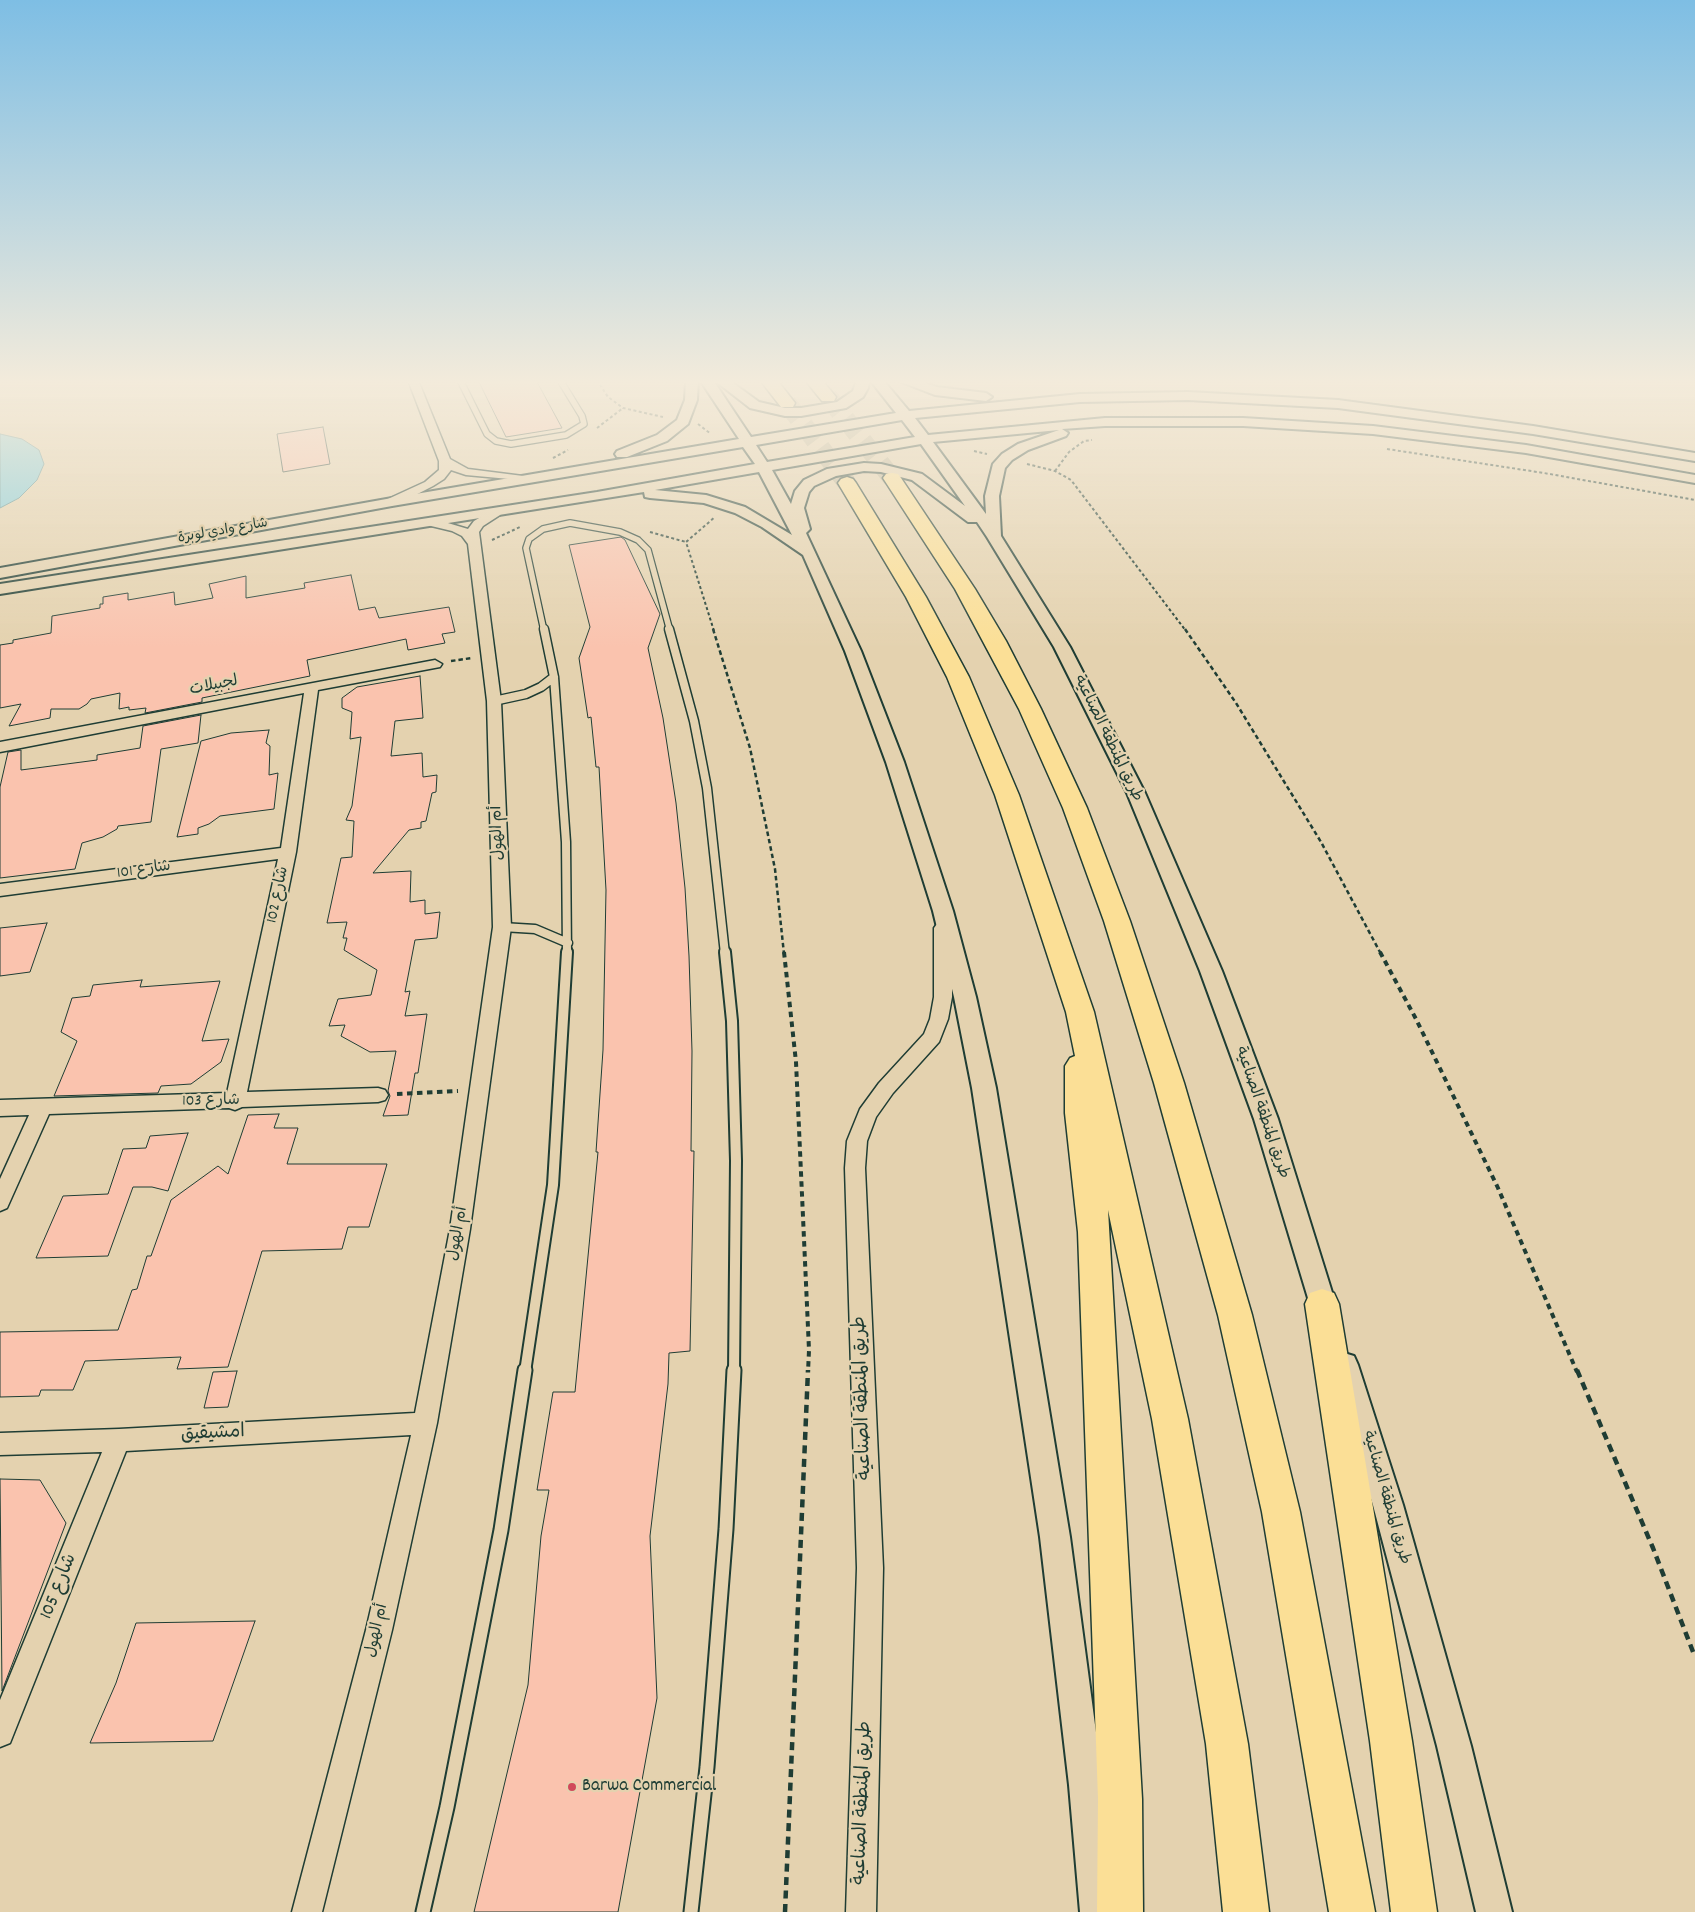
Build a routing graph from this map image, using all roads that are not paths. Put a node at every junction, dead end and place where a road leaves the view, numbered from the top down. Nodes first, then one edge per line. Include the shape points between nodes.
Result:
1 (445, 469) edge
2 (458, 469) edge
3 (578, 469) edge
4 (587, 469) edge
5 (632, 469) edge
6 (745, 469) edge
7 (765, 469) edge
8 (849, 469) edge
9 (886, 469) tunnel mouth
10 (947, 469) edge
11 (997, 469) edge
12 (1636, 469) edge
13 (570, 472) junction
14 (892, 478) tunnel mouth
15 (528, 479) junction
16 (1695, 479) edge
17 (847, 483) tunnel mouth
18 (597, 496) junction
19 (392, 502) junction
20 (496, 512) junction
21 (431, 522) junction
22 (994, 536) junction
23 (475, 544) junction
24 (810, 554) junction
25 (0, 571) edge
26 (54, 579) junction
27 (0, 589) edge
28 (436, 664) road end
29 (554, 676) junction
30 (312, 686) junction
31 (494, 701) junction
32 (0, 747) edge
33 (288, 852) junction
34 (0, 890) edge
35 (943, 912) junction
36 (502, 927) junction
37 (568, 943) junction
38 (1080, 1012) junction
39 (378, 1096) road end
40 (235, 1102) junction
41 (43, 1106) junction
42 (0, 1108) edge
43 (0, 1202) edge
44 (1322, 1304) junction
45 (425, 1423) junction
46 (119, 1440) junction
47 (0, 1444) edge
48 (0, 1733) edge
49 (307, 1912) edge
50 (423, 1912) edge
51 (691, 1912) edge
52 (861, 1912) edge
53 (1098, 1912) edge
54 (1120, 1912) edge
55 (1246, 1912) edge
56 (1352, 1912) edge
57 (1414, 1912) edge
58 (1494, 1912) edge

1 - 19 street via 440,477
2 - 15 street
3 - 13 street
4 - 13 street, شارع وادي لوبرة
5 - 26 street
6 - 18 street, شارع وادي لوبرة
7 - 24 street, طريق المنطقة الصناعية
8 - 24 street via 818,478 802,491 797,508
9 - 22 street via 917,477
10 - 22 street, طريق المنطقة الصناعية
11 - 22 street via 992,486
12 - 16 street, شارع وادي لوبرة
13 - 15 street, شارع وادي لوبرة
14 - 56 highway via 965,589 1030,709 1075,808 1117,921 1169,1083 1237,1325 1281,1512
15 - 19 street, شارع وادي لوبرة
17 - 38 highway via 916,597 958,678 1008,795
18 - 20 street, شارع وادي لوبرة
18 - 24 street via 662,495 706,499 767,524
19 - 25 street, شارع وادي لوبرة
20 - 21 street, شارع وادي لوبرة
20 - 23 street, أم الهول via 478,524 473,532
21 - 23 street via 456,528 466,533
21 - 26 street, شارع وادي لوبرة
22 - 44 street, طريق المنطقة الصناعية via 1062,647 1136,794 1210,971 1266,1119
23 - 31 street, أم الهول
24 - 35 street, طريق المنطقة الصناعية via 854,651 895,762
26 - 27 street, شارع وادي لوبرة
28 - 30 street, لجبيلات
29 - 31 lane via 526,694
29 - 37 lane via 566,842
29 - 51 lane via 526,548 529,539 543,529 570,523 604,528 638,540 648,550 694,721 708,797 732,1021 736,1338 722,1578 707,1767
30 - 32 street, لجبيلات
30 - 33 street, شارع 102
31 - 36 street, أم الهول
33 - 34 street, شارع 101
33 - 40 street, شارع 102
35 - 52 street, طريق المنطقة الصناعية via 943,997 936,1028 932,1037 867,1114 856,1142 870,1568
35 - 53 street, طريق المنطقة الصناعية via 984,1088 1024,1334 1060,1577
36 - 37 lane via 535,929
36 - 45 street, أم الهول via 460,1229
37 - 50 lane via 553,1185 534,1324 499,1539 447,1807
38 - 54 highway via 1080,1113 1094,1232 1111,1568 1120,1799
38 - 55 highway via 1170,1419 1227,1744
39 - 40 street, شارع 103
40 - 41 street, شارع 103
41 - 42 street, شارع 103
41 - 43 street
44 - 57 highway
44 - 58 street, طريق المنطقة الصناعية via 1356,1399 1388,1505 1454,1746
45 - 46 street, امشيقيق
45 - 49 street, أم الهول via 379,1630
46 - 47 street, امشيقيق
46 - 48 street, شارع 105

